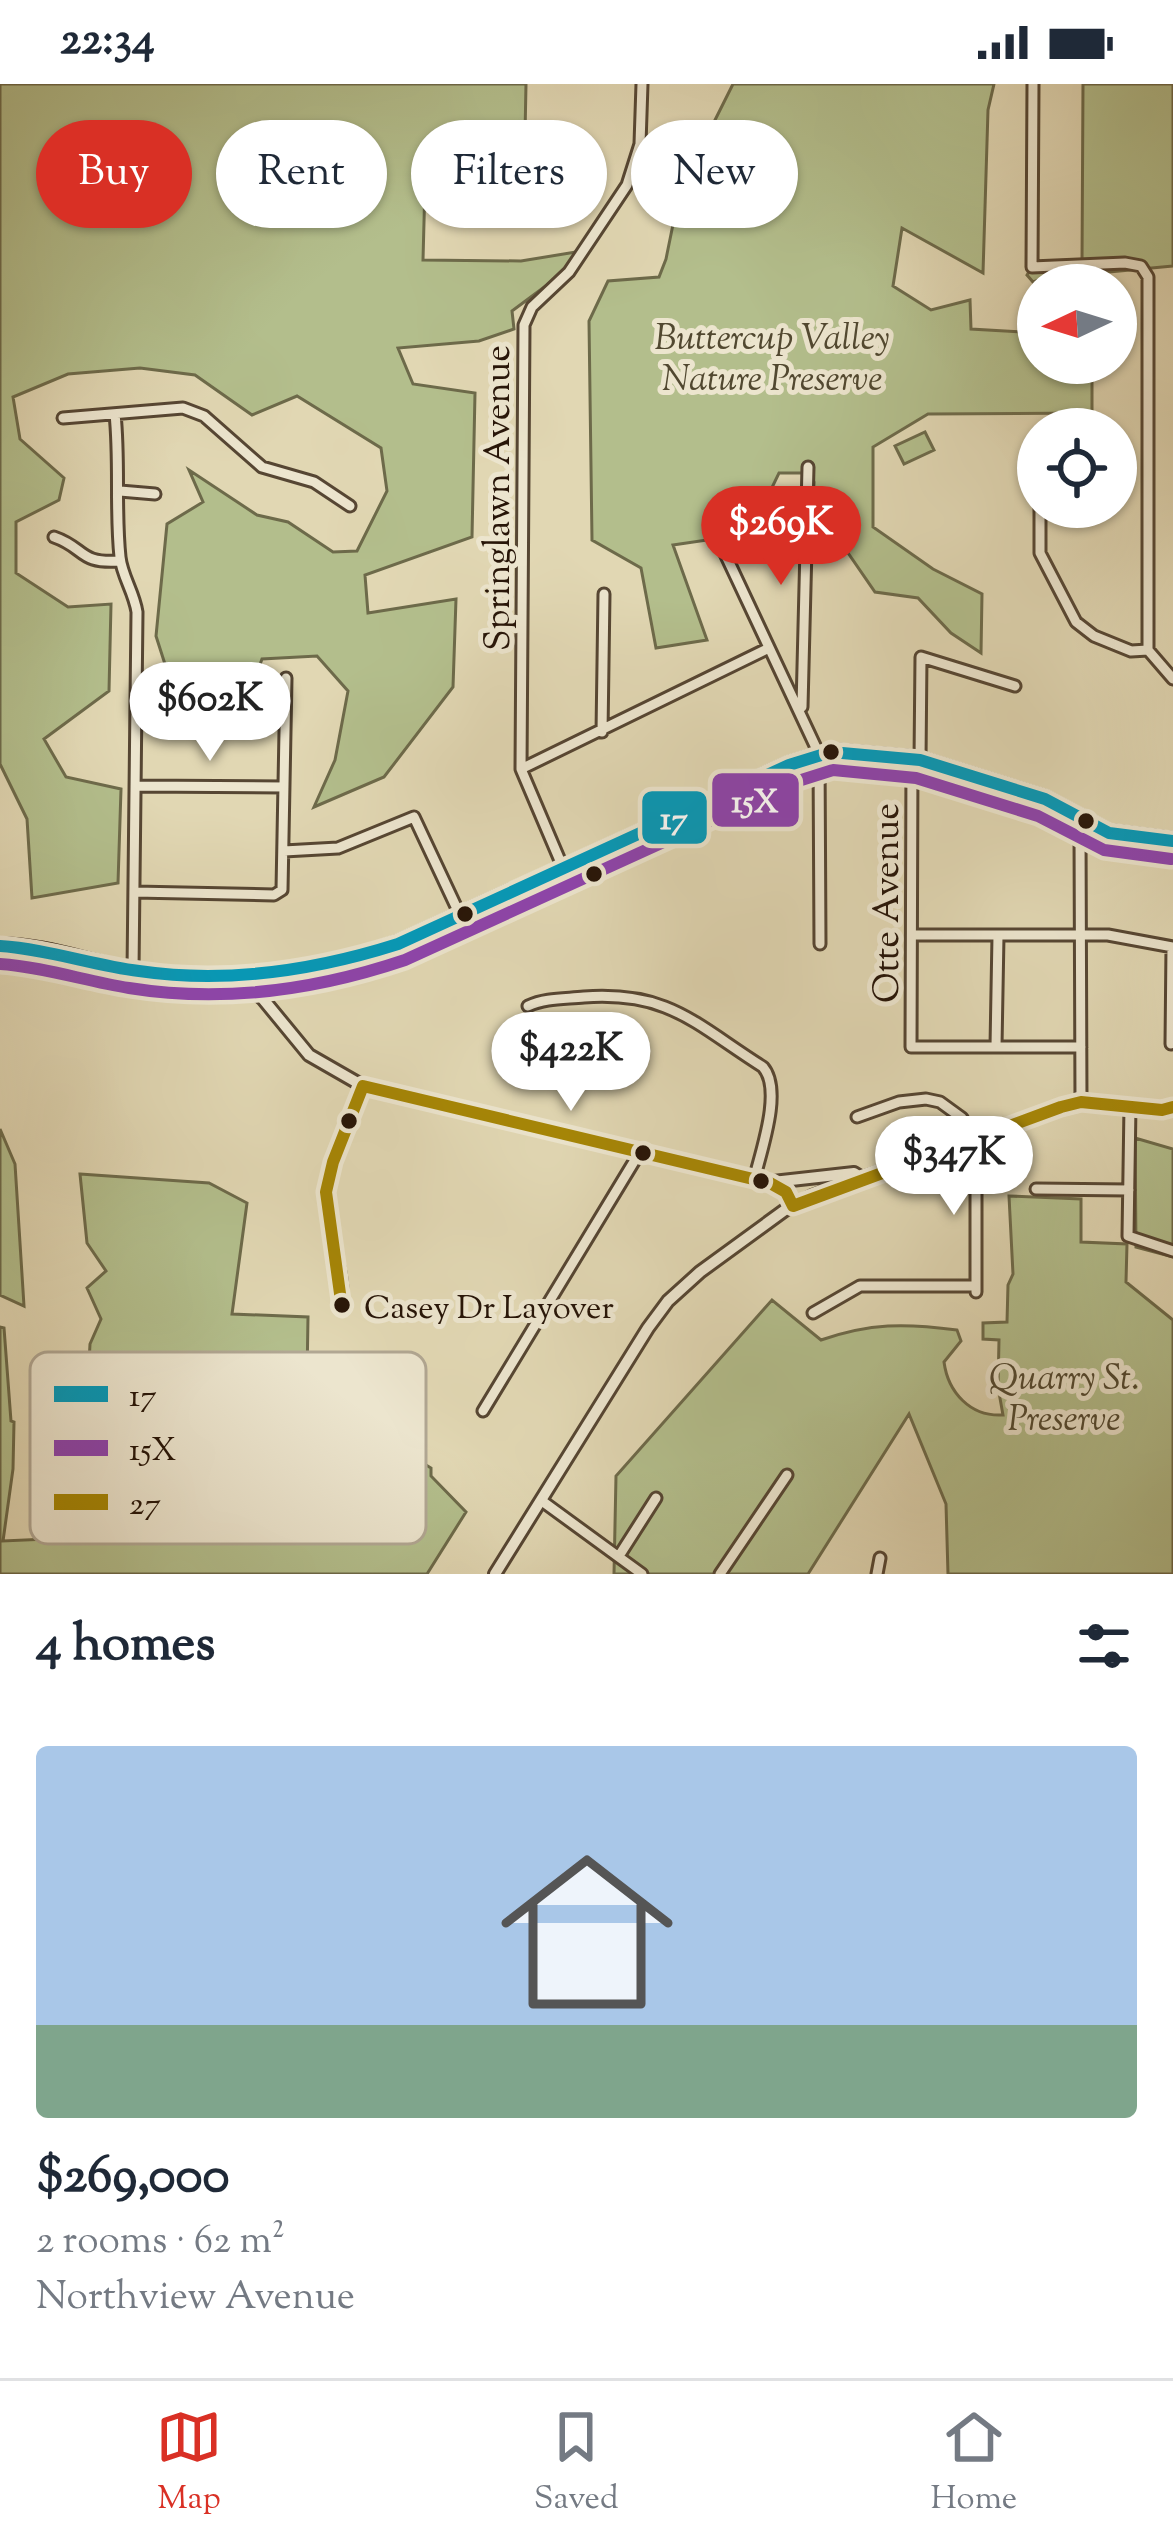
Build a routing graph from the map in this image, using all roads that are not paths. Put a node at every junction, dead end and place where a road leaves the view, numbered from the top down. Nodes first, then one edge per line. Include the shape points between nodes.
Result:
1 (642, 84) edge
2 (1033, 84) edge
3 (116, 414) junction
4 (63, 418) dead end
5 (808, 467) dead end
6 (120, 491) junction
7 (154, 494) dead end
8 (350, 506) dead end
9 (1040, 528) edge
10 (54, 537) dead end
11 (720, 543) dead end
12 (120, 561) junction
13 (604, 594) dead end
14 (769, 648) junction
15 (1148, 650) junction
16 (286, 677) dead end
17 (1173, 679) edge
18 (1015, 686) dead end
19 (801, 714) junction
20 (602, 732) junction
21 (819, 754) junction
22 (916, 760) junction
23 (521, 770) junction
24 (136, 786) junction
25 (284, 787) junction
26 (1084, 819) junction
27 (1173, 841) edge
28 (284, 851) junction
29 (563, 870) junction
30 (135, 892) junction
31 (460, 915) junction
32 (912, 935) junction
33 (998, 936) junction
34 (1081, 936) junction
35 (820, 944) dead end
36 (0, 946) edge
37 (1173, 947) edge
38 (133, 971) junction
39 (265, 974) junction
40 (237, 977) junction
41 (263, 998) junction
42 (528, 1006) dead end
43 (1171, 1044) edge
44 (996, 1046) junction
45 (1081, 1047) junction
46 (363, 1086) junction
47 (1081, 1102) junction
48 (1130, 1106) junction
49 (1169, 1110) edge
50 (857, 1117) dead end
51 (974, 1136) junction
52 (638, 1155) junction
53 (862, 1178) junction
54 (754, 1180) junction
55 (770, 1183) junction
56 (1036, 1189) dead end
57 (1129, 1190) junction
58 (793, 1206) junction
59 (1173, 1251) edge
60 (342, 1308) dead end
61 (814, 1313) dead end
62 (483, 1411) dead end
63 (787, 1475) dead end
64 (656, 1498) dead end
65 (542, 1501) junction
66 (619, 1556) junction
67 (880, 1558) dead end
68 (495, 1574) edge
69 (642, 1574) edge
70 (720, 1574) edge
71 (878, 1574) edge

1 - 23 street, Springlawn Avenue via 640,144 628,185 524,325
2 - 15 street via 1032,267 1125,263 1147,273
3 - 4 street
3 - 6 street
3 - 8 street via 193,411 262,467 301,476
5 - 19 street
6 - 7 street
6 - 12 street
9 - 15 street via 1040,553 1076,622 1131,651
10 - 12 street via 89,561
11 - 14 street
12 - 24 street via 136,611
13 - 20 street
14 - 19 street
14 - 20 street
15 - 17 street
16 - 25 street
18 - 22 street, Otte Avenue via 921,657
19 - 21 street
20 - 23 street
21 - 22 main road
21 - 29 main road
21 - 35 street
22 - 26 main road
22 - 32 street, Otte Avenue
23 - 29 street, Springlawn Avenue
24 - 25 street
24 - 30 street
25 - 28 street
26 - 27 main road via 1120,836
26 - 34 street
28 - 30 street via 282,890 274,895
28 - 31 street via 338,848 414,817
29 - 31 main road
30 - 38 street
31 - 39 main road via 346,962
32 - 33 street
32 - 44 street, Otte Avenue via 911,1047
33 - 34 street
33 - 44 street
34 - 37 street
34 - 45 street
36 - 38 main road
37 - 43 street
38 - 40 main road
39 - 40 main road
39 - 41 street
40 - 41 street
41 - 46 street via 309,1055
42 - 54 street via 645,998 763,1067 773,1096
44 - 45 street
45 - 47 street
46 - 52 street
46 - 60 street via 326,1191
47 - 48 street
47 - 51 street
48 - 49 street
48 - 57 street
50 - 51 street via 926,1099 953,1109
51 - 53 street
51 - 61 street via 976,1289 860,1286
52 - 54 street
52 - 62 street
53 - 55 street
53 - 58 street
54 - 55 street
55 - 58 street
56 - 57 street
57 - 59 street via 1128,1236
58 - 65 street via 668,1301
63 - 70 street
64 - 66 street
65 - 66 street
65 - 68 street
66 - 69 street
67 - 71 street

